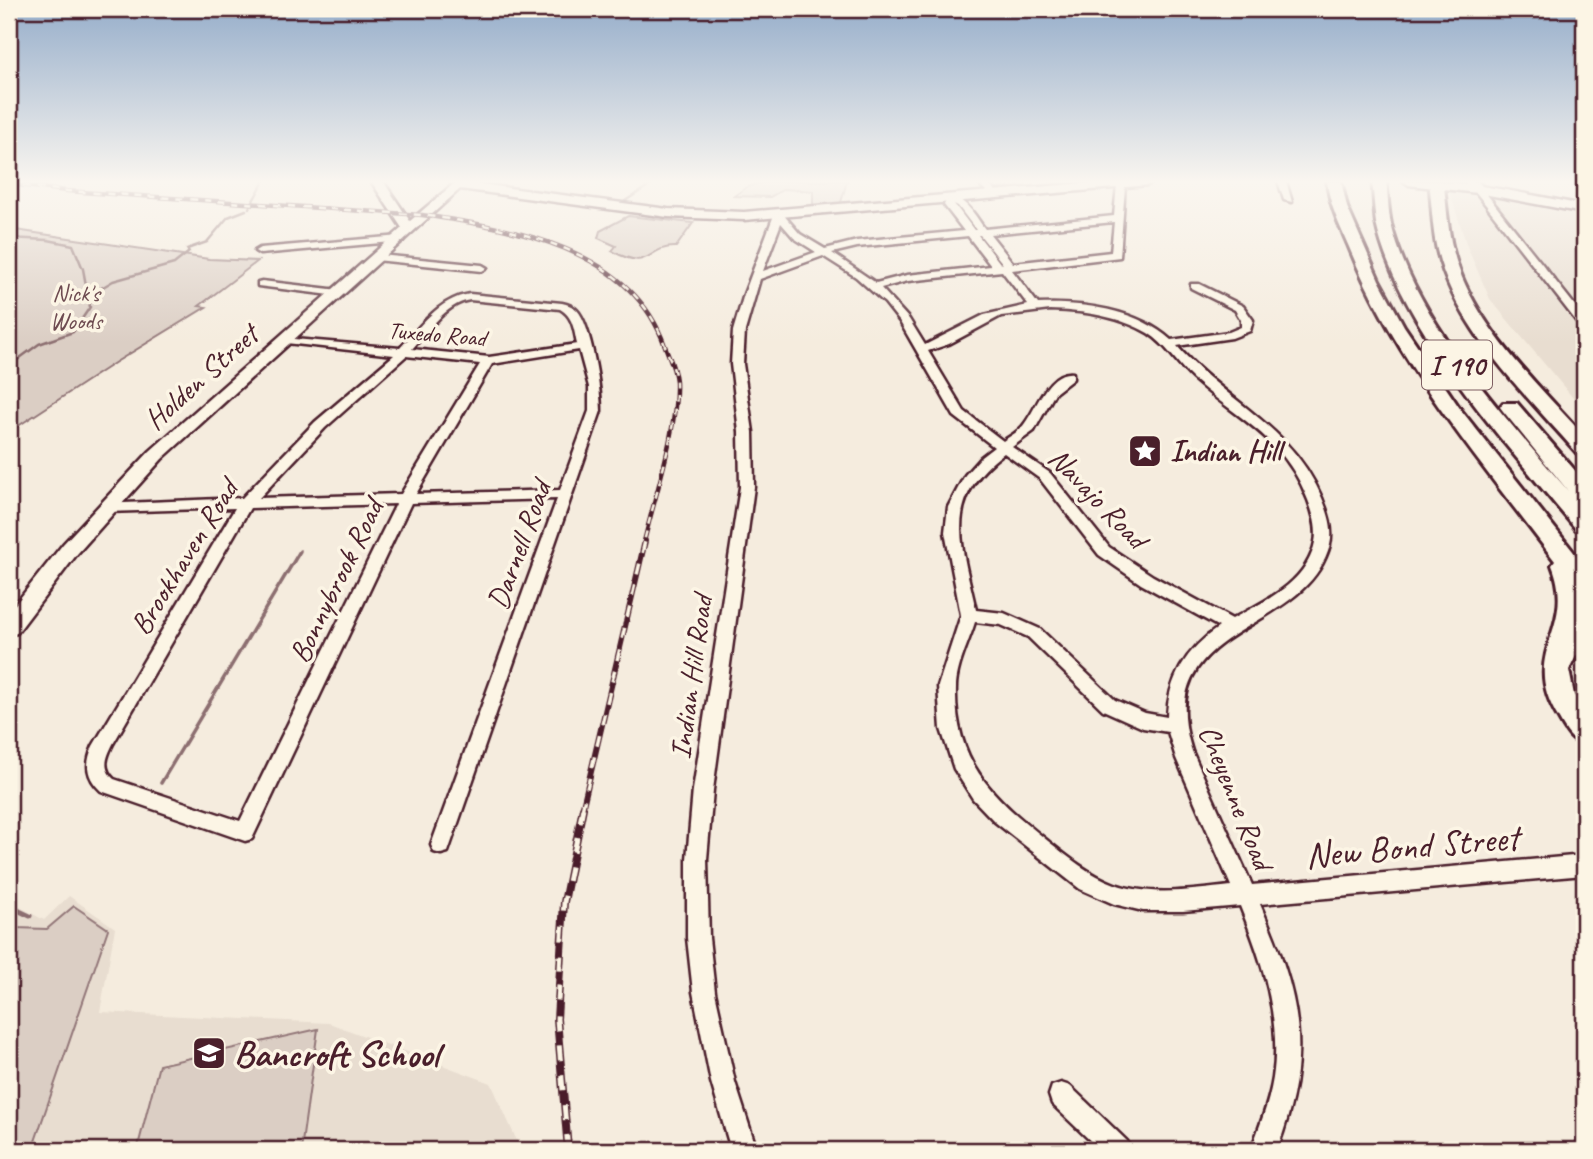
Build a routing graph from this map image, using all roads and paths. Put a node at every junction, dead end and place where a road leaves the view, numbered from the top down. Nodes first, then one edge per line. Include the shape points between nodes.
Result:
1 (396, 235) edge
2 (404, 235) edge
3 (771, 235) edge
4 (798, 235) edge
5 (949, 235) edge
6 (972, 235) edge
7 (985, 235) edge
8 (1117, 235) edge
9 (1351, 235) edge
10 (1387, 235) edge
11 (1404, 235) edge
12 (1444, 235) edge
13 (1514, 235) edge
14 (1355, 245) junction
15 (260, 251) dead end
16 (825, 253) junction
17 (380, 258) junction
18 (482, 268) dead end
19 (1005, 268) junction
20 (755, 277) junction
21 (262, 284) dead end
22 (1195, 286) dead end
23 (874, 287) junction
24 (339, 293) junction
25 (521, 302) joint
26 (1035, 307) junction
27 (1584, 324) edge
28 (1492, 339) junction
29 (286, 340) junction
30 (1168, 344) junction
31 (584, 346) junction
32 (922, 349) junction
33 (402, 353) junction
34 (488, 360) junction
35 (1069, 376) dead end
36 (1003, 447) junction
37 (1584, 447) edge
38 (1584, 465) edge
39 (567, 494) junction
40 (1584, 495) edge
41 (406, 499) junction
42 (245, 504) junction
43 (106, 507) junction
44 (1584, 524) edge
45 (1554, 542) junction
46 (1584, 554) edge
47 (1584, 582) edge
48 (969, 615) junction
49 (9, 627) edge
50 (1232, 627) junction
51 (1584, 643) edge
52 (1556, 664) junction
53 (1175, 726) junction
54 (1584, 733) edge
55 (245, 832) joint
56 (441, 845) dead end
57 (1584, 865) edge
58 (1246, 896) junction
59 (1061, 1095) dead end
60 (744, 1150) edge
61 (1118, 1150) edge
62 (1264, 1150) edge

1 - 15 street
2 - 17 main road, Holden Street
3 - 20 street, Indian Hill Road
4 - 16 street, Navajo Road
5 - 16 street via 858,244
6 - 19 street via 996,265
7 - 19 street via 1008,264
8 - 19 street via 1116,256
9 - 14 highway
10 - 44 highway, I 190 via 1406,283 1472,385
11 - 40 highway, I 190 via 1456,337
12 - 28 highway via 1463,293
13 - 27 street
14 - 45 highway via 1432,384
14 - 46 highway via 1401,319 1461,400
16 - 20 street
16 - 23 street, Navajo Road
17 - 18 street
17 - 24 main road, Holden Street
19 - 23 street via 907,278
19 - 26 street
20 - 60 street, Indian Hill Road via 737,352 747,487 697,859 697,927 704,992 723,1082
21 - 24 street
22 - 30 street via 1239,308 1247,320 1246,329
23 - 32 street, Navajo Road via 901,314
24 - 29 main road, Holden Street
25 - 31 street, Darnell Road via 572,311
25 - 33 street, Brookhaven Road via 455,300
26 - 30 street, Cheyenne Road via 1109,314 1143,327
26 - 32 street, Cheyenne Road via 993,316 947,343
28 - 37 highway
28 - 38 highway via 1534,405
29 - 33 street, Tuxedo Road
29 - 43 main road, Holden Street via 170,442
30 - 50 street, Cheyenne Road via 1197,376 1280,441 1309,483 1322,521 1323,544 1305,578
31 - 34 street, Tuxedo Road
31 - 39 street, Darnell Road via 596,406
32 - 36 street, Navajo Road via 959,413
33 - 34 street, Tuxedo Road
33 - 42 street, Brookhaven Road via 320,425
34 - 41 street, Bonnybrook Road
35 - 36 street via 1050,391 1029,428
36 - 48 street via 968,481 952,516
36 - 50 street, Navajo Road via 1045,476 1104,551 1123,566
39 - 41 street
39 - 56 street, Darnell Road
41 - 42 street
41 - 55 street, Bonnybrook Road
42 - 43 street
42 - 55 street, Brookhaven Road via 106,739 95,766 98,777 108,785
43 - 49 main road, Holden Street
45 - 47 highway
45 - 52 highway via 1573,595
48 - 53 street via 1004,619 1034,632 1109,705 1143,720
48 - 58 street, New Bond Street via 947,685 948,719 961,763 994,809 1062,865 1114,894 1156,902
50 - 53 street, Cheyenne Road via 1204,645 1186,667
51 - 52 highway via 1567,649
52 - 54 highway via 1558,688
53 - 58 street, Cheyenne Road
57 - 58 street, New Bond Street
58 - 62 street, Cheyenne Road via 1275,970 1288,1037 1284,1094
59 - 61 street

